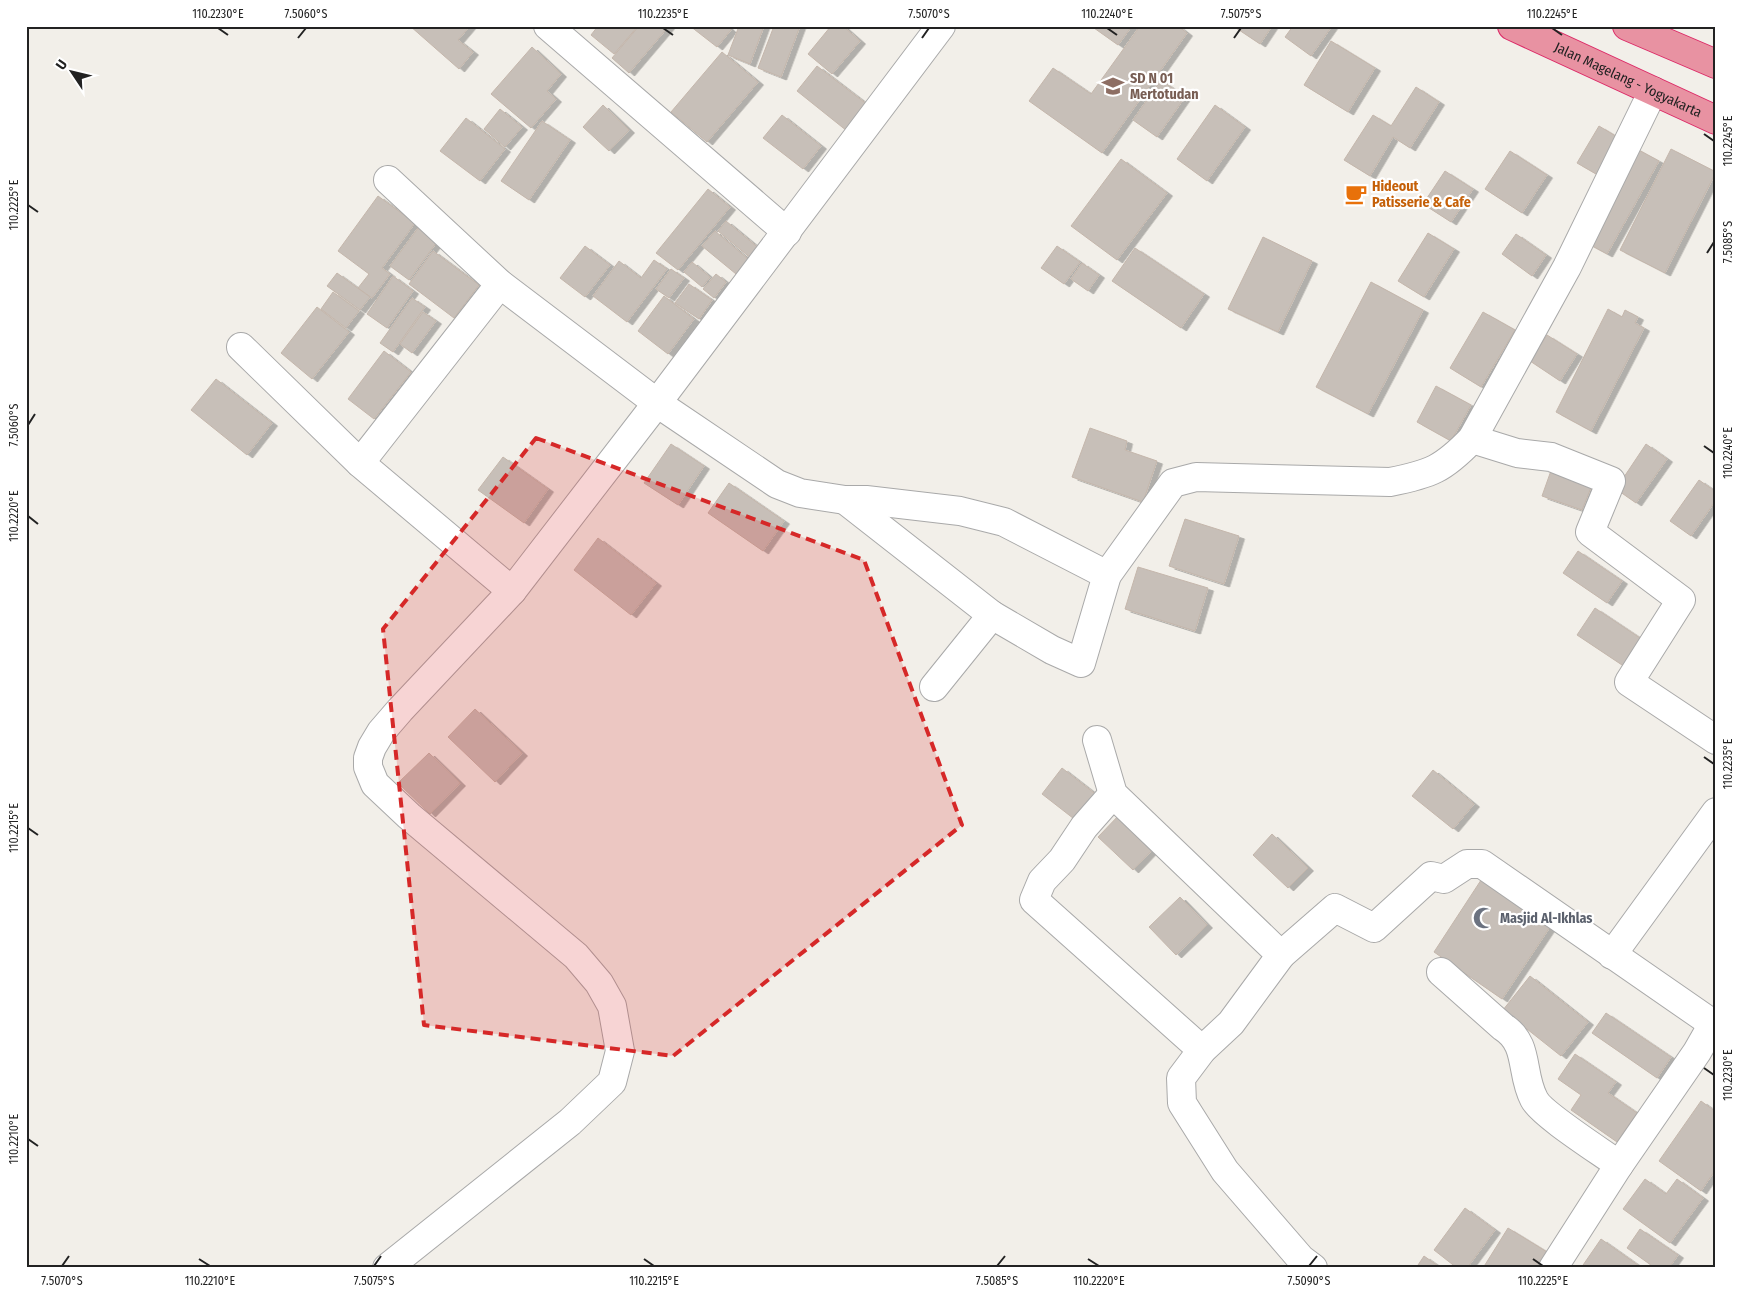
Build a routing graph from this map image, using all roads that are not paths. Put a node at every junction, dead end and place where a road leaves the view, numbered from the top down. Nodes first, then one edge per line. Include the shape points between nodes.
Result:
1 (548, 26) edge
2 (1512, 26) edge
3 (1627, 26) edge
4 (931, 29) edge
5 (1716, 64) edge
6 (1653, 91) junction
7 (1716, 120) edge
8 (388, 180) dead end
9 (787, 232) junction
10 (500, 284) junction
11 (241, 347) dead end
12 (657, 403) junction
13 (1472, 439) junction
14 (360, 463) junction
15 (855, 500) junction
16 (1107, 575) junction
17 (512, 590) junction
18 (992, 615) junction
19 (934, 687) dead end
20 (1098, 740) dead end
21 (1716, 740) edge
22 (1113, 794) junction
23 (1716, 812) edge
24 (1281, 955) junction
25 (1612, 955) junction
26 (1442, 972) dead end
27 (1714, 1025) edge
28 (1202, 1050) junction
29 (1619, 1165) junction
30 (387, 1268) edge
31 (1313, 1268) edge
32 (1553, 1268) edge

1 - 9 street
2 - 6 highway, Jalan Magelang - Yogyakarta
3 - 5 highway
4 - 9 street
6 - 7 highway, Jalan Magelang - Yogyakarta
6 - 13 street via 1567,267
8 - 10 street
9 - 12 street
10 - 12 street
10 - 14 street
11 - 14 street
12 - 15 street via 776,484 800,492
12 - 17 street
13 - 16 street via 1445,466 1420,476 1390,482 1196,477 1173,483
13 - 21 street via 1517,453 1551,457 1611,481 1590,532 1681,600 1629,682
14 - 17 street
15 - 16 street via 960,511 1004,522
15 - 18 street
16 - 18 street via 1081,663
17 - 30 street via 381,732 368,758 369,775 409,816 576,956 612,1006 620,1051 612,1082 570,1122
18 - 19 street
20 - 22 street
22 - 24 street
22 - 28 street via 1042,881 1034,900
23 - 25 street
24 - 25 street via 1335,908 1374,928 1431,876 1444,879 1467,864 1482,864
24 - 28 street via 1231,1023
25 - 27 street
26 - 29 street via 1514,1034 1520,1044 1534,1100
27 - 29 street
28 - 31 street via 1181,1078 1182,1103 1225,1171 1301,1259
29 - 32 street

